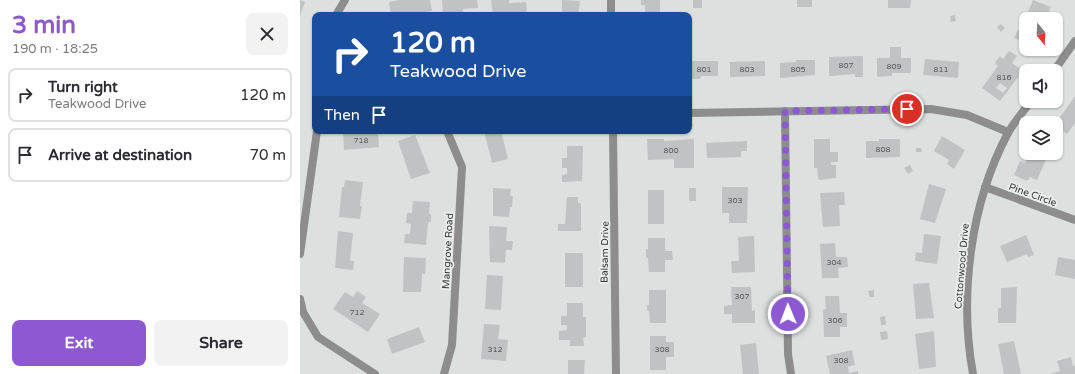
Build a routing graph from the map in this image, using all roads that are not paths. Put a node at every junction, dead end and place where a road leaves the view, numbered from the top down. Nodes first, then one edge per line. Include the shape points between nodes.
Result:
1 (345, 0) edge
2 (611, 0) edge
3 (338, 12) edge
4 (611, 12) edge
5 (1075, 41) edge
6 (1059, 64) edge
7 (1026, 108) edge
8 (785, 111) junction
9 (692, 113) edge
10 (1008, 132) junction
11 (317, 134) edge
12 (448, 134) edge
13 (613, 134) edge
14 (985, 187) junction
15 (1075, 220) edge
16 (300, 254) edge
17 (300, 299) edge
18 (375, 374) edge
19 (444, 374) edge
20 (616, 374) edge
21 (791, 374) edge
22 (973, 374) edge

1 - 3 street
2 - 4 street
5 - 6 street
7 - 10 street, Cottonwood Drive
8 - 9 street
8 - 10 street via 931,109 967,115
8 - 21 street via 788,354
10 - 14 street, Cottonwood Drive
11 - 16 street
12 - 19 street, Mangrove Road via 462,167 452,345
13 - 20 street, Balsam Drive
14 - 15 street, Pine Circle
14 - 22 street, Cottonwood Drive via 976,214 966,320
17 - 18 street via 303,312 318,337

